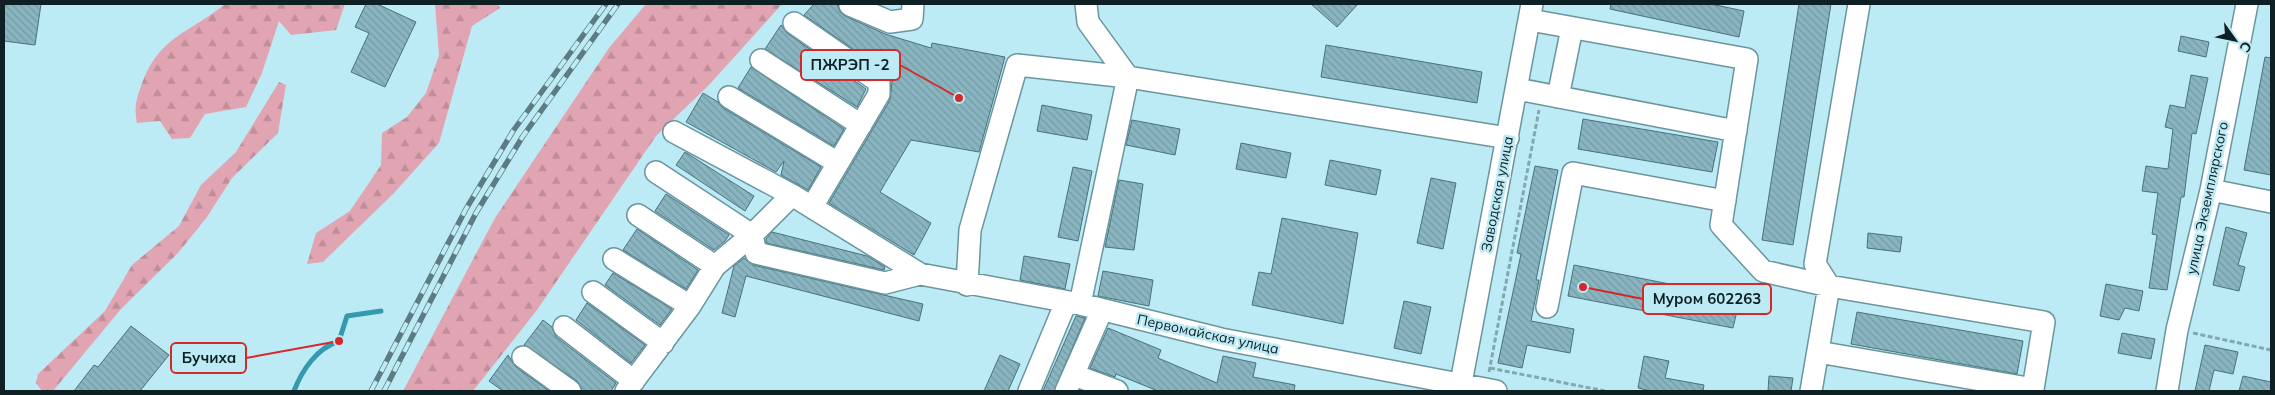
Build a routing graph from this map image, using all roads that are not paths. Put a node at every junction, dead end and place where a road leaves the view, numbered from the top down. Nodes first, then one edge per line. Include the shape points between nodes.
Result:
1 (913, 4) edge
2 (1086, 4) edge
3 (1859, 4) edge
4 (2247, 4) edge
5 (850, 5) dead end
6 (1531, 12) edge
7 (794, 23) dead end
8 (1572, 28) junction
9 (762, 60) dead end
10 (1128, 77) junction
11 (1517, 89) junction
12 (1550, 96) junction
13 (729, 98) dead end
14 (861, 125) junction
15 (1736, 131) junction
16 (674, 132) dead end
17 (1508, 138) junction
18 (838, 163) junction
19 (656, 172) dead end
20 (2211, 190) junction
21 (792, 195) junction
22 (1725, 202) junction
23 (2271, 202) edge
24 (812, 207) junction
25 (638, 215) dead end
26 (752, 235) junction
27 (614, 259) dead end
28 (715, 266) junction
29 (920, 274) junction
30 (968, 285) junction
31 (1829, 286) junction
32 (593, 292) dead end
33 (1073, 303) junction
34 (690, 306) junction
35 (1547, 307) dead end
36 (1102, 310) junction
37 (564, 327) dead end
38 (663, 343) junction
39 (1818, 352) junction
40 (522, 357) dead end
41 (1070, 383) edge
42 (1460, 383) junction
43 (630, 386) edge
44 (570, 391) edge
45 (1029, 391) edge
46 (1117, 391) edge
47 (1493, 391) edge
48 (1811, 391) edge
49 (2167, 391) edge

1 - 5 street via 912,19 890,22
2 - 10 street via 1088,22
3 - 31 street via 1815,264
4 - 20 street, улица Экземплярского
6 - 8 street
6 - 11 street, Заводская улица
7 - 14 street via 879,82 879,94
8 - 12 street
8 - 15 street via 1747,59
9 - 14 street
10 - 17 street
10 - 30 street via 1016,65 970,230
10 - 33 street
11 - 12 street
11 - 17 street, Заводская улица
12 - 15 street
13 - 18 street
14 - 18 street
15 - 22 street
16 - 21 street
17 - 42 street, Заводская улица
18 - 24 street
19 - 26 street
20 - 23 street
20 - 49 street, улица Экземплярского via 2177,330
21 - 24 street
21 - 26 street
22 - 31 street via 1721,225 1763,271
22 - 35 street via 1573,173
24 - 29 street
25 - 28 street
26 - 28 street
26 - 29 street via 756,253 885,283
27 - 34 street
28 - 34 street
29 - 30 street, Первомайская улица
30 - 33 street, Первомайская улица
31 - 39 street
31 - 39 street via 2044,322 2033,389
32 - 38 street
33 - 36 street, Первомайская улица
33 - 45 street
34 - 38 street
36 - 41 street
36 - 42 street, Первомайская улица via 1221,338
37 - 43 street
38 - 43 street
39 - 48 street
40 - 44 street
41 - 46 street
42 - 47 street, Первомайская улица

